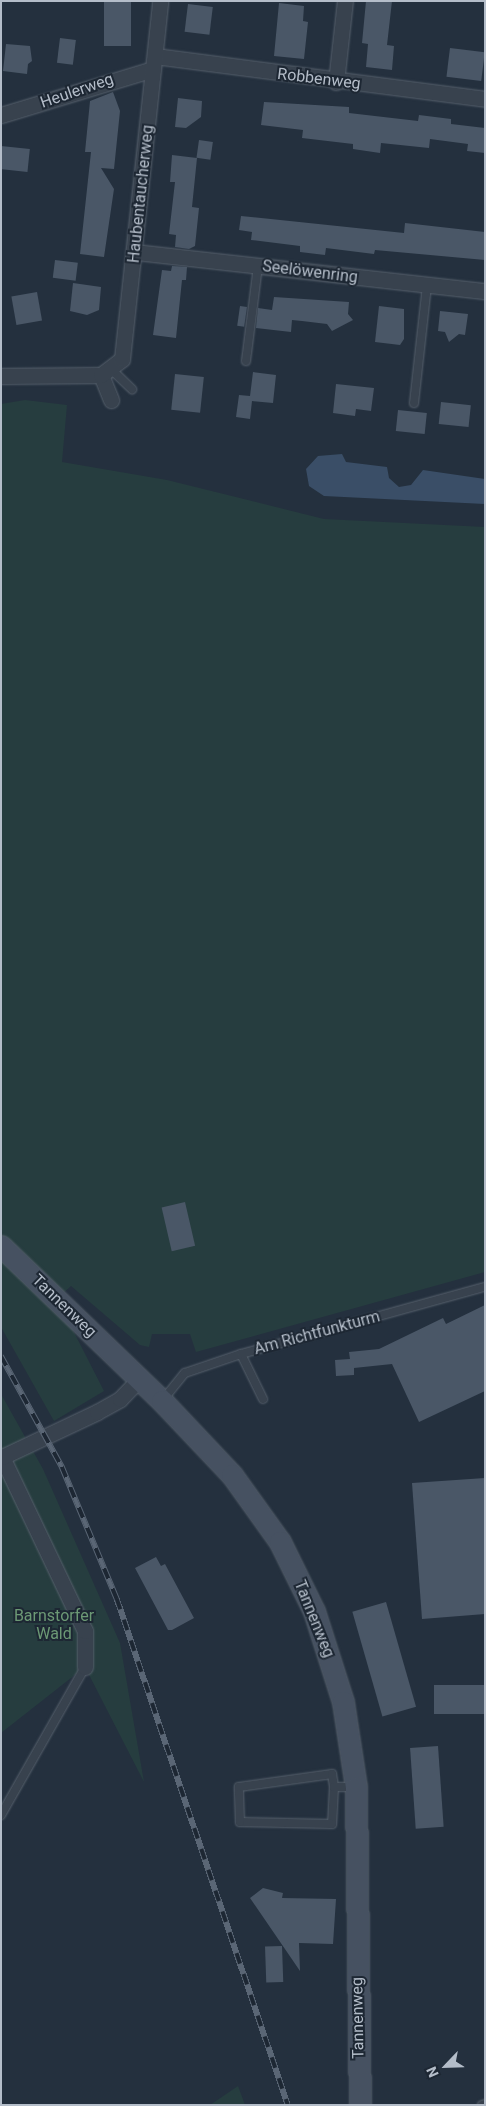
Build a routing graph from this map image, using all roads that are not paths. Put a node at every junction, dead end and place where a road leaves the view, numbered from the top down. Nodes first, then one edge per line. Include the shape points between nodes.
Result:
1 (160, 1) edge
2 (345, 1) edge
3 (154, 63) junction
4 (336, 82) junction
5 (485, 99) edge
6 (1, 115) edge
7 (135, 252) junction
8 (258, 266) junction
9 (426, 286) junction
10 (485, 291) edge
11 (246, 362) dead end
12 (106, 373) junction
13 (1, 376) edge
14 (132, 389) dead end
15 (111, 400) dead end
16 (414, 403) dead end
17 (1, 1246) edge
18 (485, 1287) edge
19 (241, 1354) junction
20 (139, 1379) junction
21 (263, 1398) dead end
22 (162, 1401) junction
23 (1, 1456) edge
24 (85, 1667) joint
25 (334, 1787) junction
26 (356, 1787) junction
27 (1, 1815) edge
28 (360, 2105) edge

1 - 3 street, Haubentaucherweg
2 - 4 street
3 - 4 street, Robbenweg
3 - 6 street, Heulerweg
3 - 7 street, Haubentaucherweg
4 - 5 street, Robbenweg
7 - 8 street, Seelöwenring
7 - 12 street, Haubentaucherweg via 122,359
8 - 9 street, Seelöwenring
8 - 11 lane
9 - 10 street, Seelöwenring
9 - 16 lane
12 - 13 street
12 - 14 lane
12 - 15 street
17 - 20 street, Tannenweg
18 - 19 lane, Am Richtfunkturm
19 - 21 lane
19 - 22 lane, Am Richtfunkturm via 186,1373
20 - 22 street, Tannenweg
20 - 23 street via 120,1399 97,1412
22 - 26 street, Tannenweg via 232,1475 280,1542 298,1576 317,1619 343,1702
23 - 24 street via 86,1631
24 - 27 lane
25 - 25 lane via 332,1774 239,1786 240,1822 332,1824
25 - 26 lane
26 - 28 street, Tannenweg

